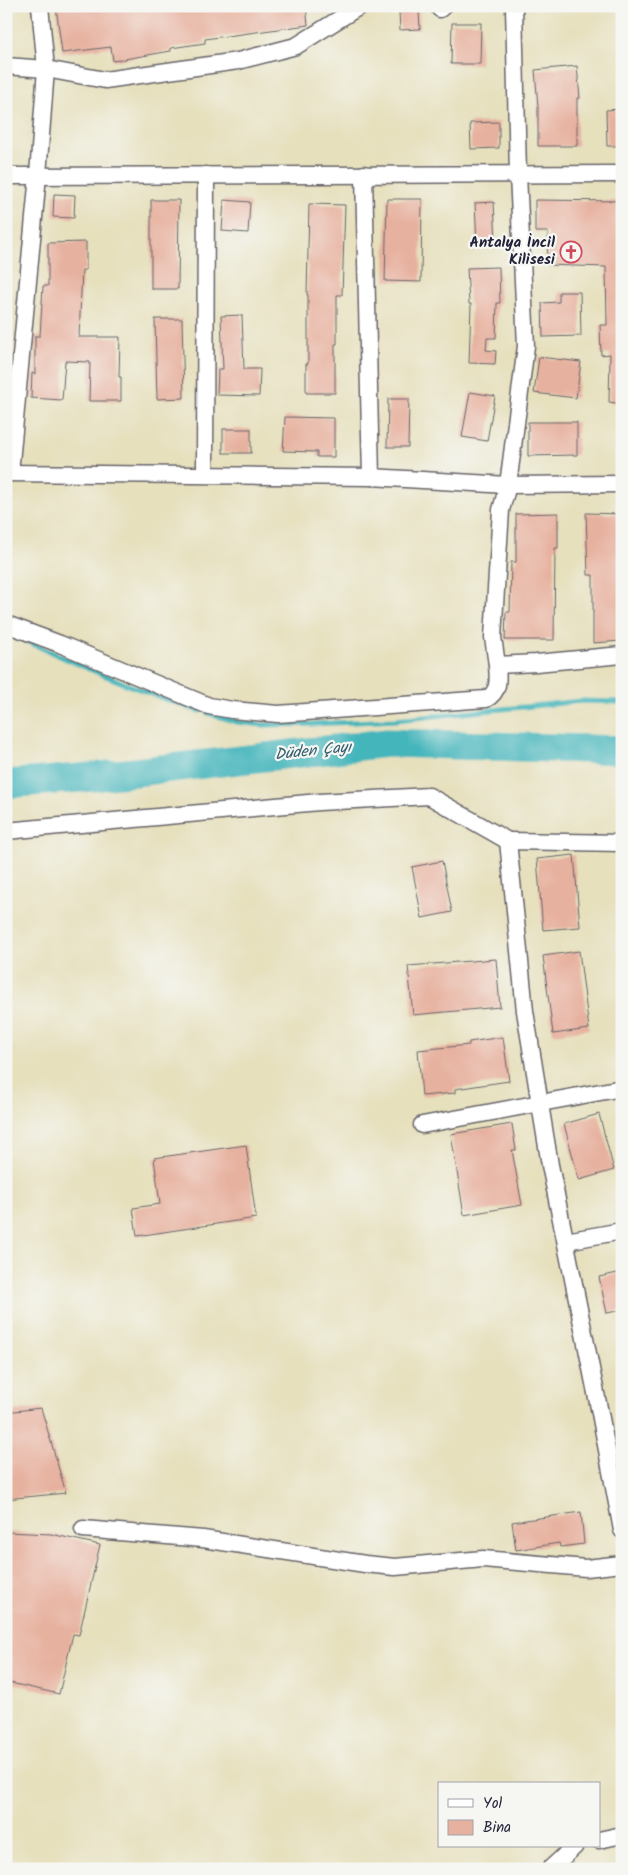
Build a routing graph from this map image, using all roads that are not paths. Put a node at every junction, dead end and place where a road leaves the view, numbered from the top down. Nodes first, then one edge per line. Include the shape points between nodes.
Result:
1 (40, 6) edge
2 (360, 6) edge
3 (514, 6) edge
4 (6, 66) edge
5 (46, 69) junction
6 (364, 174) junction
7 (518, 174) junction
8 (622, 174) edge
9 (38, 175) junction
10 (206, 175) junction
11 (6, 176) edge
12 (8, 473) edge
13 (206, 474) junction
14 (370, 477) junction
15 (622, 484) edge
16 (508, 485) junction
17 (6, 624) edge
18 (622, 655) edge
19 (497, 665) junction
20 (6, 831) edge
21 (508, 840) junction
22 (622, 844) edge
23 (622, 1088) edge
24 (540, 1104) junction
25 (422, 1125) dead end
26 (622, 1231) edge
27 (566, 1241) junction
28 (621, 1524) edge
29 (83, 1529) dead end
30 (622, 1564) edge
31 (622, 1836) edge
32 (600, 1840) edge
33 (573, 1848) edge
34 (550, 1869) edge

1 - 5 street
2 - 5 street via 296,46 238,61 105,80
3 - 7 street
4 - 5 street
5 - 9 street
6 - 7 street
6 - 10 street
6 - 14 street
7 - 8 street
7 - 16 street via 526,346
9 - 10 street
9 - 11 street
9 - 12 street
10 - 13 street
12 - 13 street
13 - 14 street
14 - 16 street
15 - 16 street
16 - 19 street via 500,510 493,637
17 - 19 street via 209,706 255,713 486,699 493,696 498,686
18 - 19 street
20 - 21 street via 319,802 430,796
21 - 22 street
21 - 24 street via 525,1010
23 - 24 street
24 - 25 street
24 - 27 street
26 - 27 street
27 - 28 street
29 - 30 street via 203,1539 395,1567 483,1559 586,1568
31 - 32 street
33 - 34 street

